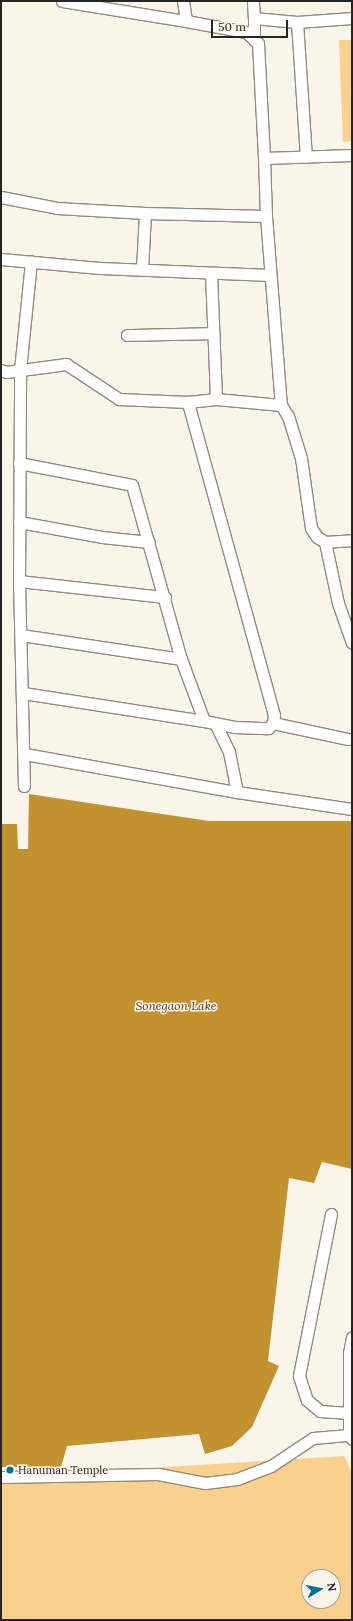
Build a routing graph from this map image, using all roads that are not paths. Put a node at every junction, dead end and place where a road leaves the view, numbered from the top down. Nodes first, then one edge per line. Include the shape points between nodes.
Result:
1 (62, 1) edge
2 (183, 1) edge
3 (253, 1) edge
4 (254, 18) junction
5 (352, 18) edge
6 (186, 20) junction
7 (297, 22) junction
8 (254, 36) junction
9 (352, 155) edge
10 (306, 157) junction
11 (264, 158) junction
12 (1, 197) edge
13 (145, 214) junction
14 (266, 216) junction
15 (1, 259) edge
16 (31, 262) junction
17 (142, 269) junction
18 (211, 273) junction
19 (270, 275) junction
20 (213, 333) junction
21 (127, 335) dead end
22 (1, 370) edge
23 (20, 370) junction
24 (216, 399) junction
25 (188, 402) junction
26 (281, 405) junction
27 (19, 463) junction
28 (19, 522) junction
29 (352, 540) edge
30 (149, 542) junction
31 (325, 542) junction
32 (19, 581) junction
33 (165, 597) junction
34 (21, 635) junction
35 (352, 643) edge
36 (181, 659) junction
37 (23, 693) junction
38 (209, 722) junction
39 (273, 723) junction
40 (348, 739) dead end
41 (24, 754) junction
42 (24, 786) dead end
43 (237, 792) junction
44 (352, 809) edge
45 (332, 1214) dead end
46 (352, 1337) edge
47 (351, 1353) edge
48 (349, 1413) junction
49 (350, 1437) edge
50 (1, 1477) edge

1 - 6 street
2 - 6 street
3 - 4 street
4 - 7 street
4 - 8 street
5 - 7 street
6 - 8 street via 246,32
7 - 10 street
8 - 11 street via 258,42
9 - 10 street
10 - 11 street
11 - 14 street
12 - 13 street via 57,208
13 - 14 street
13 - 17 street
14 - 19 street
15 - 16 street
16 - 17 street
16 - 23 street
17 - 18 street
18 - 19 street
18 - 20 street
19 - 26 street
20 - 21 street
20 - 24 street
22 - 23 street
23 - 25 street via 66,364 119,398
23 - 27 street
24 - 25 street
24 - 26 street
25 - 39 street via 274,715
26 - 31 street via 288,416 300,458 312,528 317,537
27 - 28 street
27 - 30 street via 132,484
28 - 30 street via 102,537
28 - 32 street
29 - 31 street
30 - 33 street
31 - 35 street via 338,603
32 - 33 street
32 - 34 street
33 - 36 street
34 - 36 street
34 - 37 street
36 - 38 street
37 - 38 street
37 - 41 street
38 - 39 street via 234,727 268,728
38 - 43 street via 229,752
39 - 40 street
41 - 42 street
41 - 43 street
43 - 44 street
45 - 48 street via 299,1376 307,1400 320,1411
46 - 47 street
47 - 48 street
48 - 49 street
49 - 50 street via 313,1438 271,1466 237,1479 205,1483 158,1474

